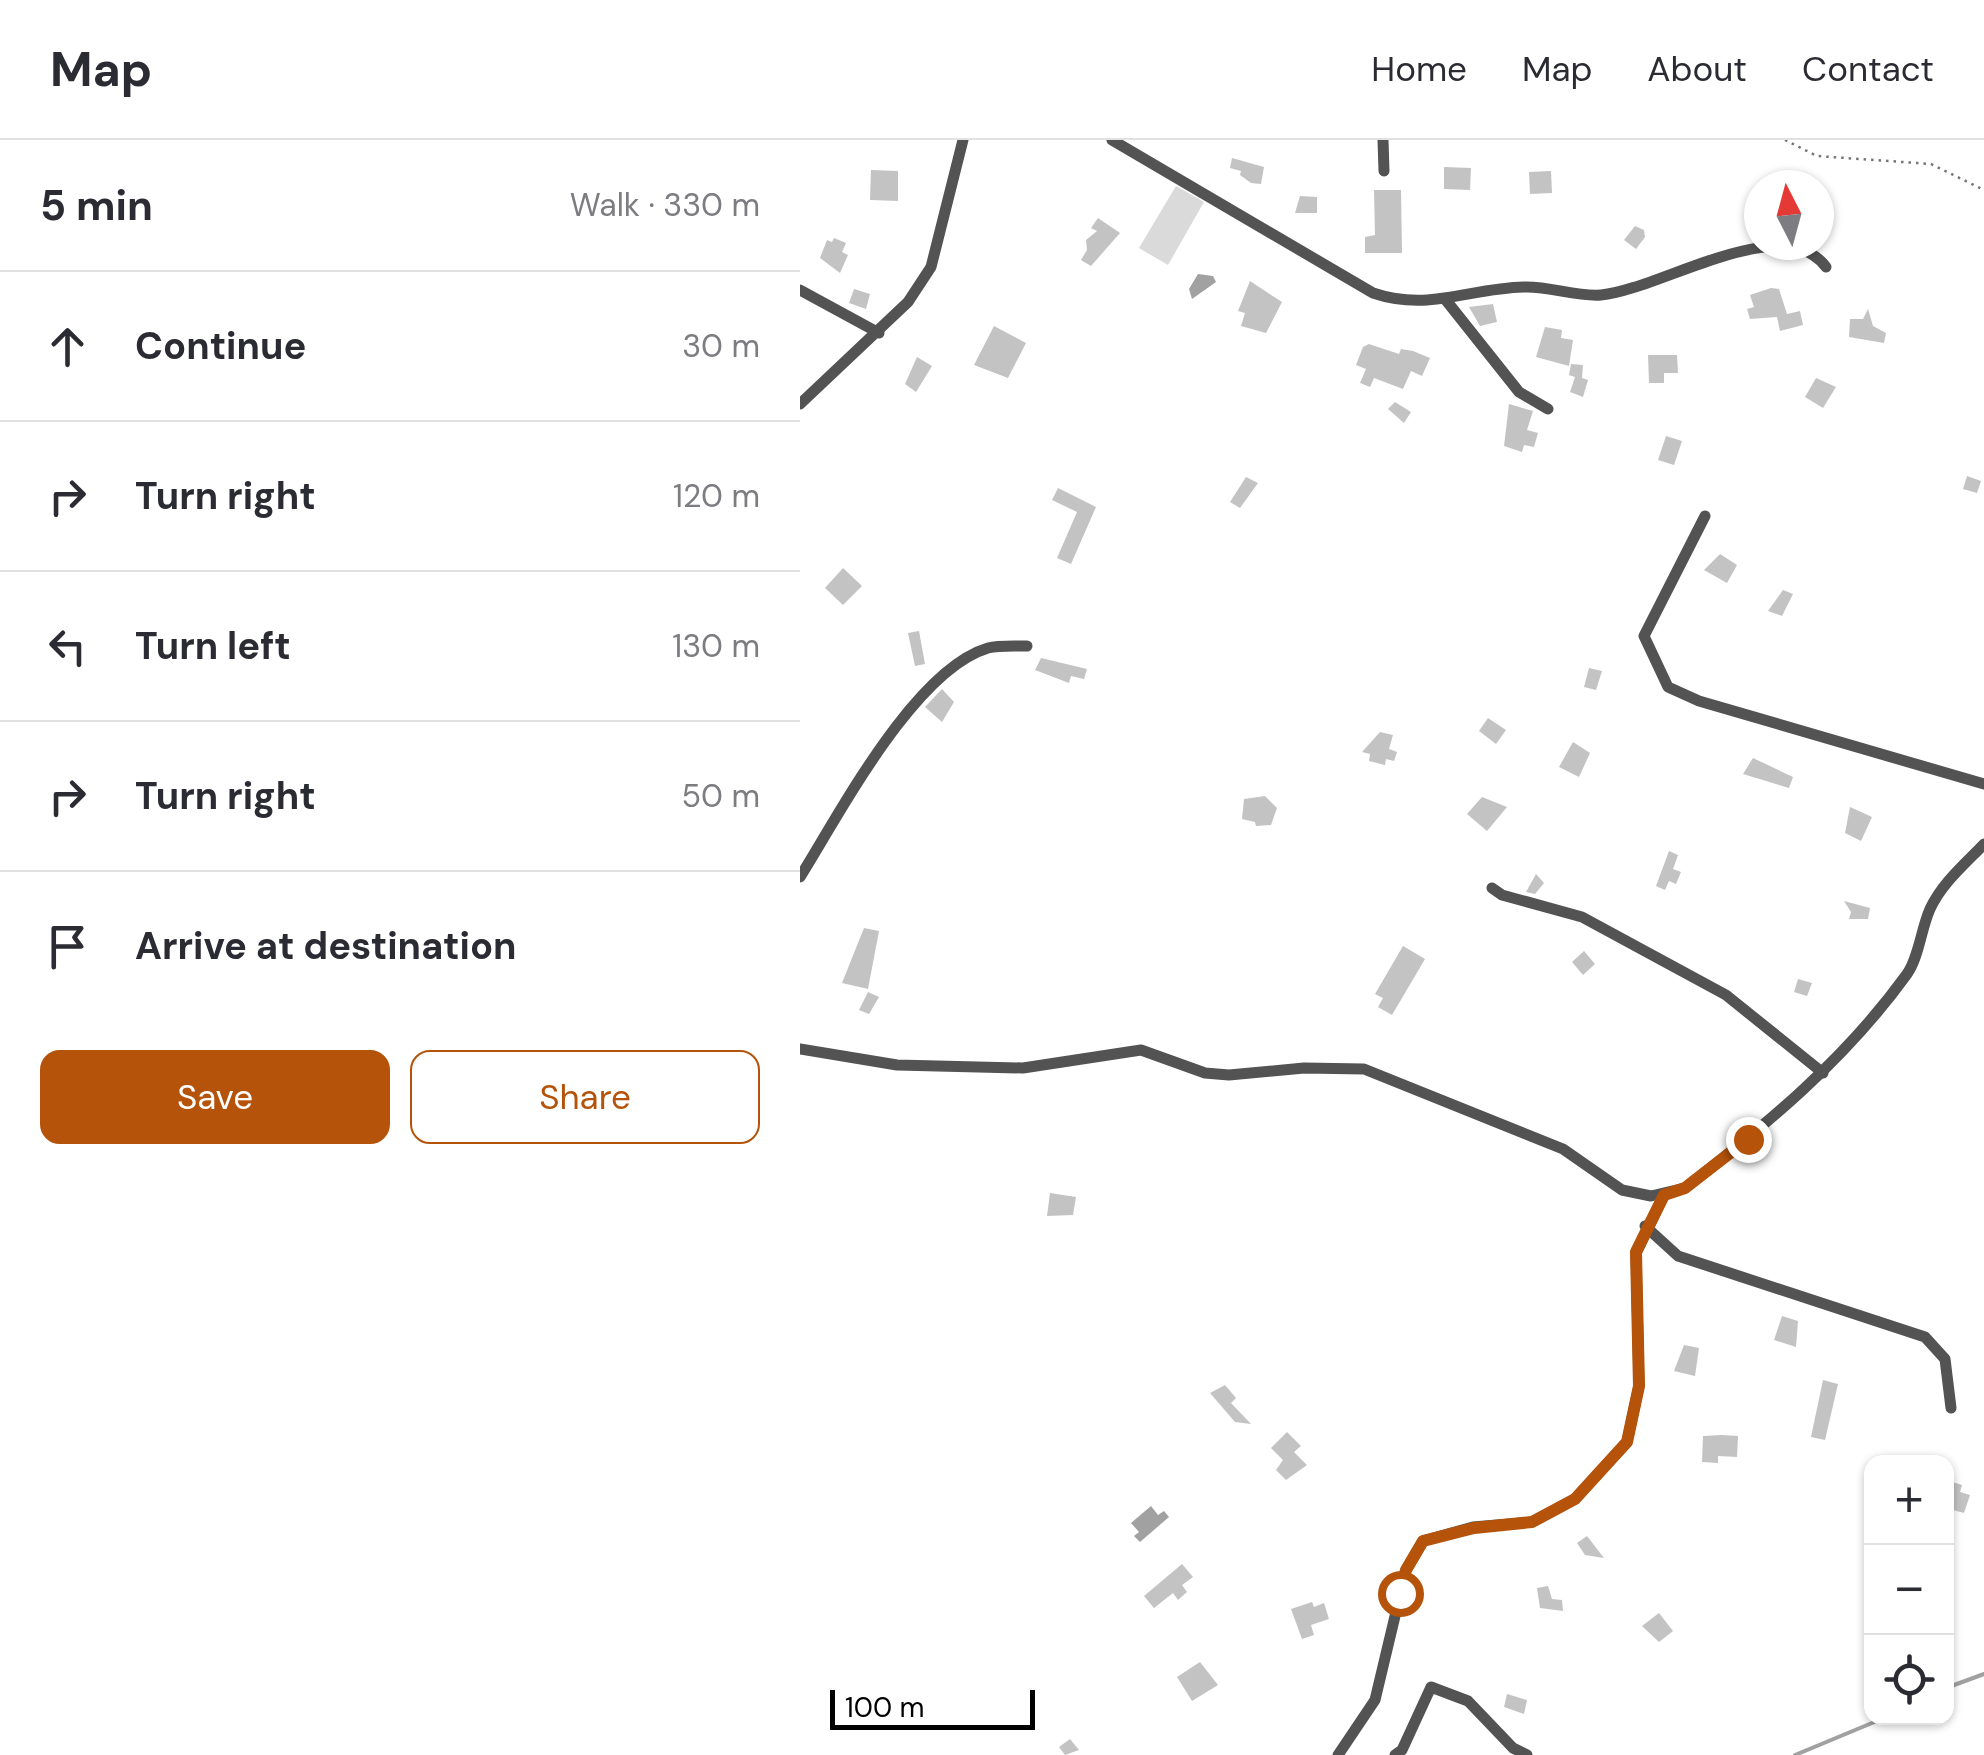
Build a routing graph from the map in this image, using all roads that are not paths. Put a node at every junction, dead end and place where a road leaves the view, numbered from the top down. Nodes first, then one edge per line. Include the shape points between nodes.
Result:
1 (963, 140) edge
2 (1112, 140) edge
3 (1383, 140) edge
4 (1384, 171) dead end
5 (1826, 268) dead end
6 (800, 290) edge
7 (1445, 299) junction
8 (879, 333) junction
9 (800, 404) edge
10 (1548, 409) dead end
11 (1704, 516) dead end
12 (1026, 646) dead end
13 (1984, 784) edge
14 (1984, 844) edge
15 (800, 877) edge
16 (1492, 888) dead end
17 (800, 1049) edge
18 (1822, 1073) junction
19 (1664, 1195) junction
20 (1645, 1226) junction
21 (1951, 1408) dead end
22 (1338, 1755) edge
23 (1395, 1755) edge
24 (1526, 1755) edge

1 - 8 street via 931,267
2 - 7 street via 1372,294 1401,303
3 - 4 street
5 - 7 street via 1807,249 1784,245 1751,248 1598,296 1527,287
6 - 8 street
7 - 10 street via 1520,392
8 - 9 street
11 - 13 street via 1644,636 1668,688
12 - 15 street via 988,648 945,676 848,792
14 - 18 street via 1940,890 1911,968
16 - 18 street via 1582,916 1726,995
17 - 19 street via 898,1065 1023,1068 1141,1050 1229,1076 1364,1069 1562,1149 1622,1190
18 - 19 street via 1685,1188
19 - 20 street
20 - 21 street via 1678,1256 1926,1337 1945,1358
20 - 22 street via 1636,1252 1639,1386 1627,1442 1575,1499 1532,1522 1423,1541 1406,1570 1375,1700
23 - 24 street via 1431,1687 1468,1701

